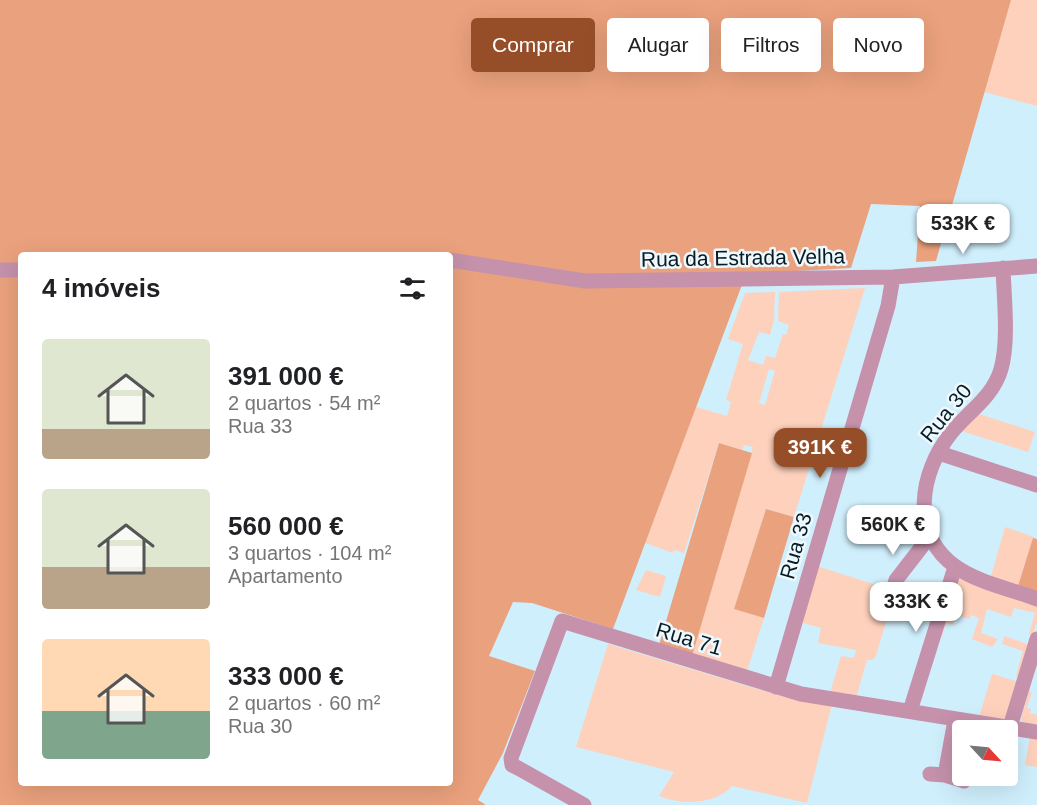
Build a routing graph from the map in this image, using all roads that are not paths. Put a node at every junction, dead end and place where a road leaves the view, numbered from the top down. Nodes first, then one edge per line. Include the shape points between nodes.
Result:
1 (453, 260) edge
2 (1037, 266) edge
3 (1003, 268) junction
4 (0, 270) edge
5 (18, 270) edge
6 (892, 277) junction
7 (939, 453) junction
8 (1037, 485) edge
9 (930, 536) junction
10 (955, 567) junction
11 (891, 595) dead end
12 (1037, 599) edge
13 (1037, 639) edge
14 (776, 687) junction
15 (910, 711) junction
16 (955, 720) edge
17 (1012, 720) edge
18 (1018, 729) edge
19 (952, 730) edge
20 (1037, 732) edge
21 (952, 778) edge
22 (584, 805) edge

1 - 6 street, Rua da Estrada Velha via 585,281
2 - 3 street, Rua da Estrada Velha
3 - 6 street, Rua da Estrada Velha
3 - 7 street, Rua 30 via 1002,368 989,394 962,420
4 - 5 street
6 - 14 street, Rua 33 via 888,306
7 - 8 street
7 - 9 street, Rua 30 via 927,477 923,498
9 - 10 street, Rua 30
9 - 11 street via 896,580
10 - 12 street
10 - 15 street
13 - 17 street
14 - 15 street, Rua 71
14 - 22 street, Rua 71 via 562,621 511,758 512,765
15 - 16 street, Rua 71
18 - 20 street, Rua 71
19 - 21 street via 938,774

